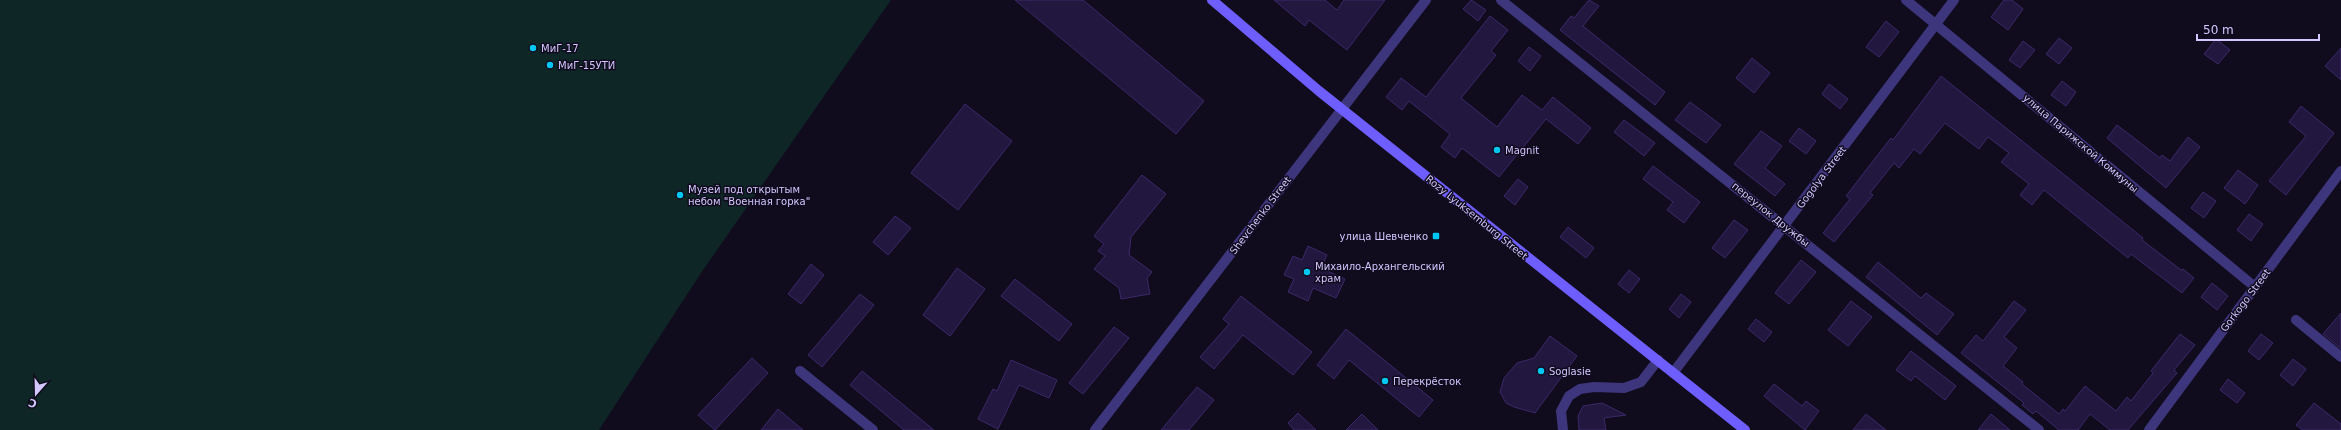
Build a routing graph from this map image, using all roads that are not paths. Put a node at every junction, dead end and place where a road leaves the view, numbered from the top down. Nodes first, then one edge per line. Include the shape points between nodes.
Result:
1 (1212, 0) edge
2 (1426, 0) edge
3 (1501, 0) edge
4 (1906, 0) edge
5 (1954, 0) edge
6 (1936, 24) junction
7 (1342, 109) junction
8 (2341, 171) edge
9 (1784, 225) junction
10 (2255, 287) junction
11 (2296, 320) dead end
12 (2341, 357) edge
13 (1658, 360) junction
14 (800, 371) dead end
15 (1673, 372) junction
16 (874, 430) edge
17 (1095, 430) edge
18 (1563, 430) edge
19 (1745, 430) edge
20 (2039, 430) edge
21 (2149, 430) edge

1 - 7 main road, Rozy Lyuksemburg Street
2 - 7 street, Shevchenko Street
3 - 9 street, переулок Дружбы
4 - 6 street, улица Парижской Коммуны
5 - 6 street, Gogolya Street
6 - 9 street, Gogolya Street
6 - 10 street, улица Парижской Коммуны
7 - 13 main road, Rozy Lyuksemburg Street
7 - 17 street, Shevchenko Street
8 - 10 street, Gorkogo Street
9 - 15 street, Gogolya Street
9 - 20 street, переулок Дружбы
10 - 21 street, Gorkogo Street
11 - 12 street
13 - 15 main road, Rozy Lyuksemburg Street
13 - 18 street via 1641,382 1624,388 1580,389 1569,396 1561,411
14 - 16 street
15 - 19 main road, Rozy Lyuksemburg Street

